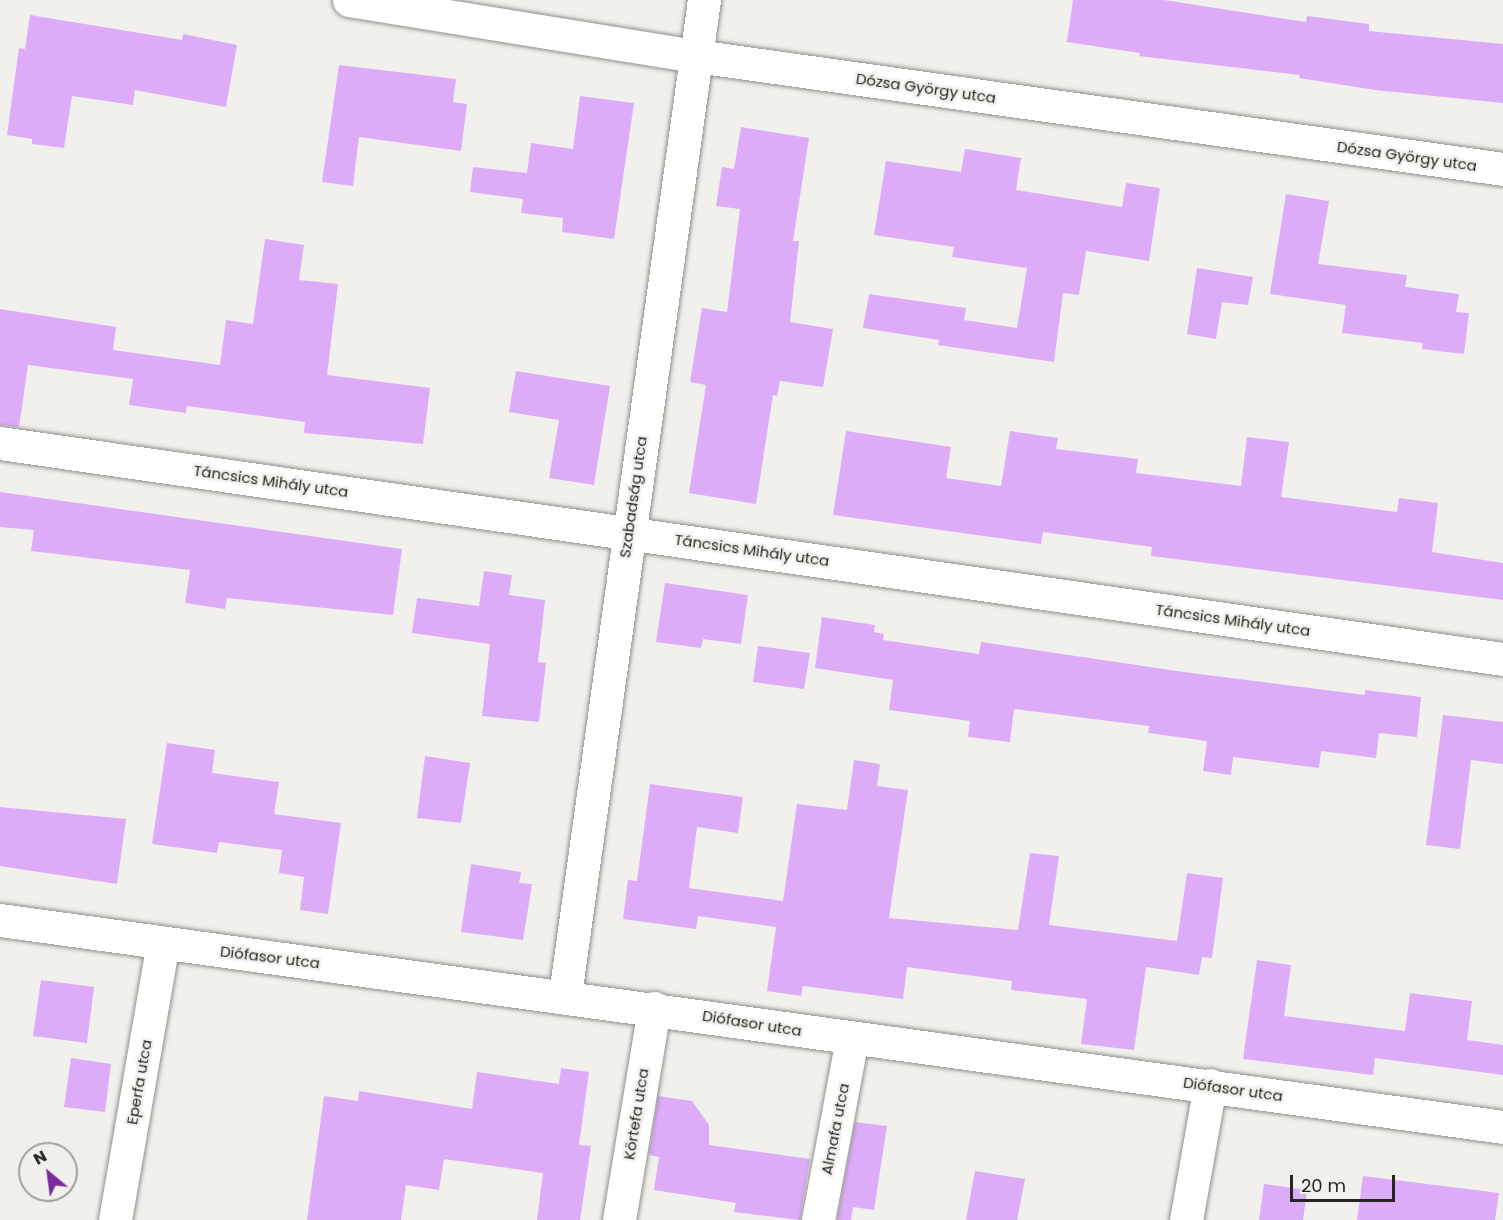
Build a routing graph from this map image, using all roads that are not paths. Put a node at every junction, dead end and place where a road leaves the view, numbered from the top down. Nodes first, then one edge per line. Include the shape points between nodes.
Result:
1 (349, 0) edge
2 (704, 0) edge
3 (696, 56) junction
4 (1503, 169) edge
5 (0, 443) edge
6 (628, 532) junction
7 (1503, 659) edge
8 (0, 920) edge
9 (163, 944) junction
10 (566, 995) junction
11 (654, 1008) junction
12 (852, 1038) junction
13 (1210, 1085) junction
14 (1503, 1127) edge
15 (115, 1220) edge
16 (619, 1220) edge
17 (818, 1220) edge
18 (1186, 1220) edge

1 - 3 street, Dózsa György utca
2 - 3 street, Szabadság utca
3 - 4 street, Dózsa György utca
3 - 6 street, Szabadság utca
5 - 6 street, Táncsics Mihály utca
6 - 7 street, Táncsics Mihály utca
6 - 10 street, Szabadság utca
8 - 9 street, Diófasor utca
9 - 10 street, Diófasor utca
9 - 15 street, Eperfa utca
10 - 11 street, Diófasor utca
11 - 12 street, Diófasor utca
11 - 16 street, Körtefa utca
12 - 13 street, Diófasor utca
12 - 17 street, Almafa utca
13 - 14 street, Diófasor utca
13 - 18 street

